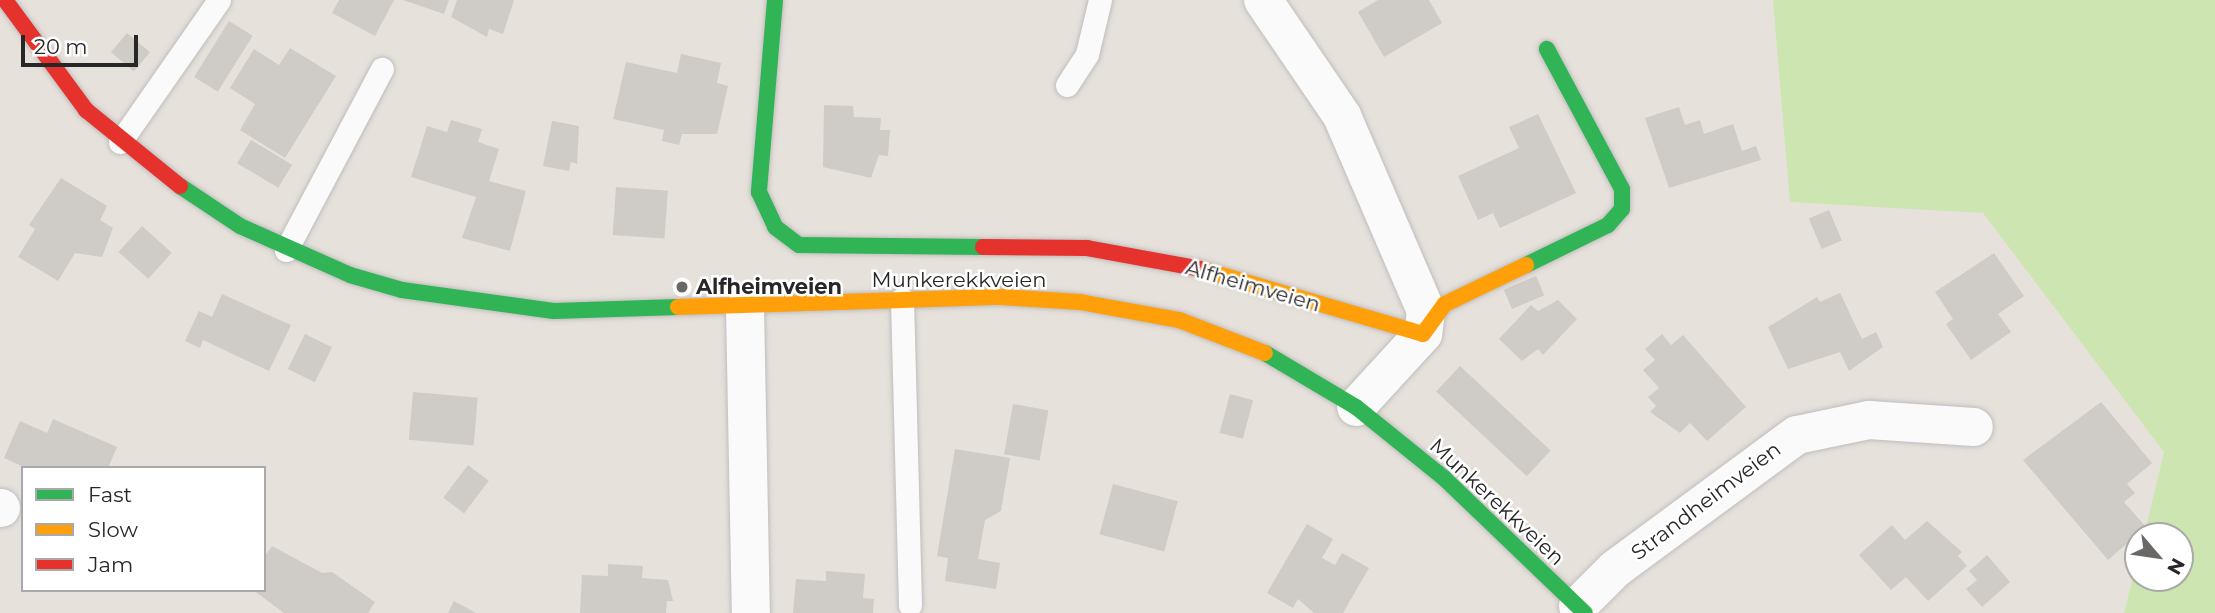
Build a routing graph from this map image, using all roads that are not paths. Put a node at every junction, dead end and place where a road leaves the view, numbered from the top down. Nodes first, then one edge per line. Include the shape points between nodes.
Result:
1 (5, 0) edge
2 (219, 0) edge
3 (775, 0) edge
4 (1100, 0) edge
5 (1263, 0) edge
6 (1547, 49) dead end
7 (382, 69) dead end
8 (1067, 85) dead end
9 (121, 142) junction
10 (286, 250) junction
11 (902, 299) junction
12 (745, 308) junction
13 (1423, 334) junction
14 (1356, 407) junction
15 (1974, 427) dead end
16 (910, 605) dead end
17 (1581, 610) edge
18 (751, 613) edge

1 - 9 main road, Munkerekkveien via 86,110
2 - 9 lane
3 - 13 main road, Alfheimveien via 759,192 775,227 799,245 1087,248 1197,268
4 - 8 lane via 1087,54
5 - 13 street via 1342,116 1382,198 1421,293
6 - 13 main road via 1622,189 1622,209 1608,225 1445,304
7 - 10 lane
9 - 10 main road, Munkerekkveien via 196,198
10 - 12 main road, Munkerekkveien via 402,290 510,307
11 - 12 main road, Munkerekkveien
11 - 14 main road, Munkerekkveien via 1080,302 1178,320 1266,353
11 - 16 lane
12 - 18 street
13 - 14 street
14 - 17 main road, Munkerekkveien via 1444,478
15 - 17 street, Strandheimveien via 1869,420 1797,435 1615,569

